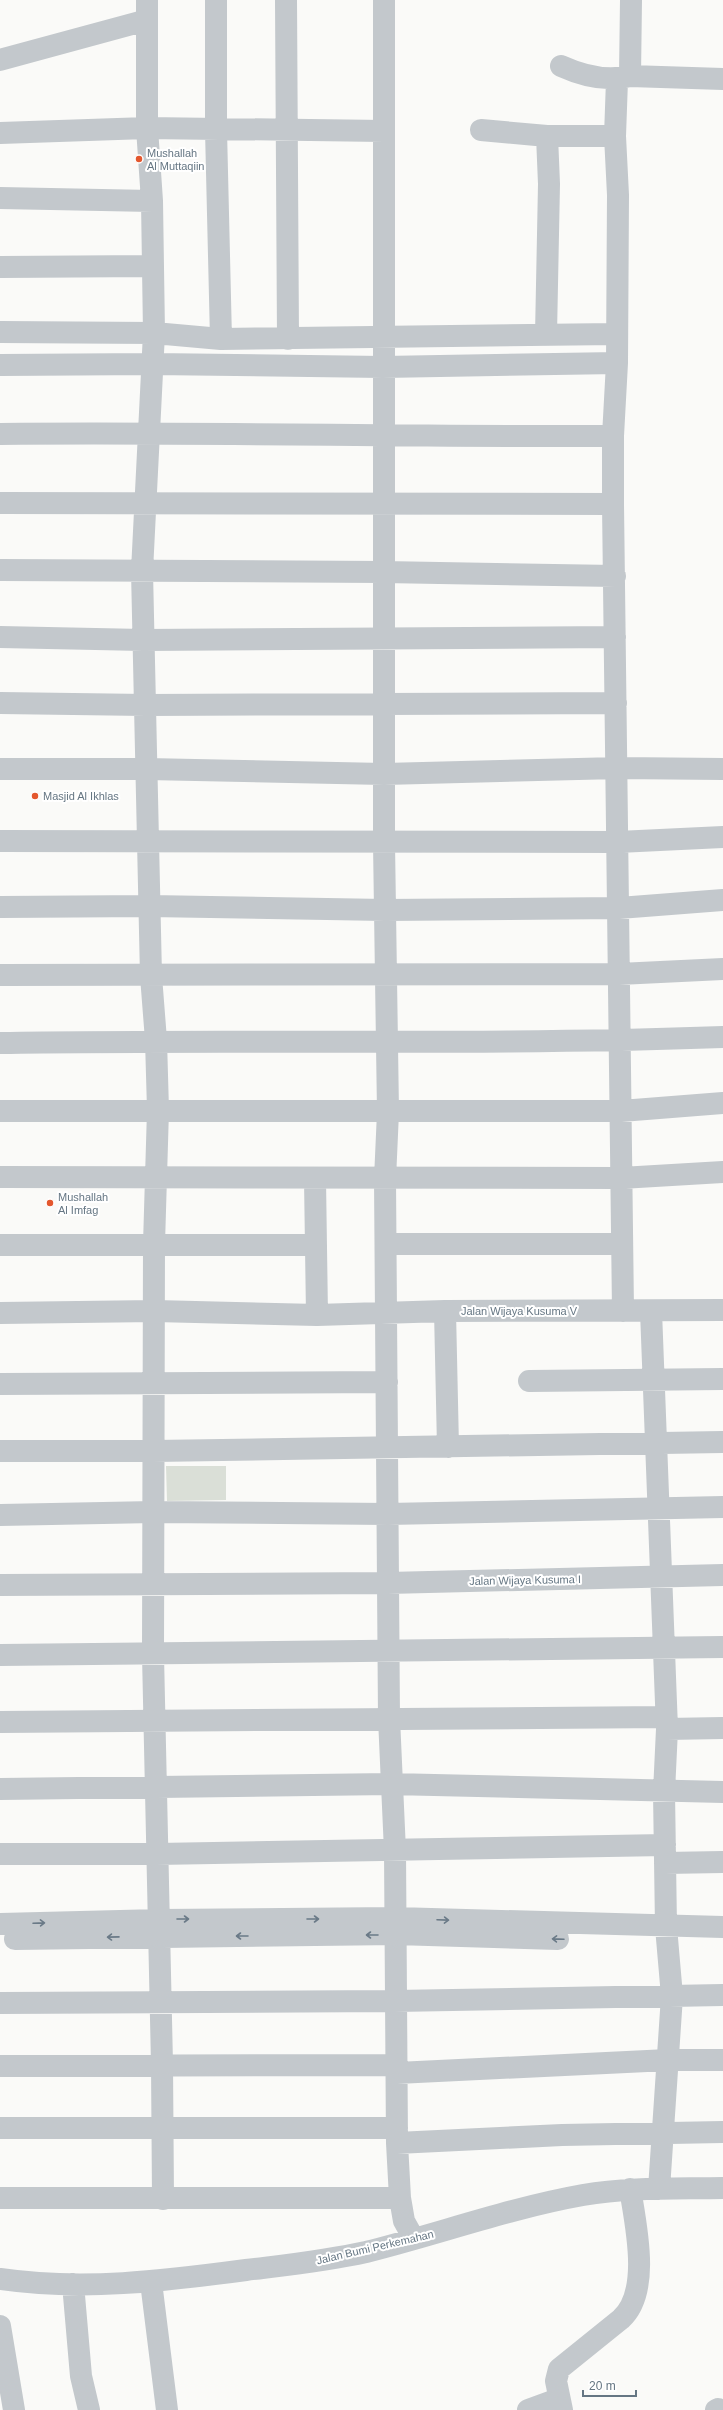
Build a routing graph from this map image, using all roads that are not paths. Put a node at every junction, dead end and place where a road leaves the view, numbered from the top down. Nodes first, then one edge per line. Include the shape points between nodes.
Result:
1 (216, 0) edge
2 (286, 0) edge
3 (384, 0) edge
4 (632, 0) edge
5 (147, 10) edge
6 (0, 60) edge
7 (560, 66) dead end
8 (624, 78) junction
9 (723, 79) edge
10 (147, 128) junction
11 (286, 129) junction
12 (216, 130) junction
13 (481, 130) dead end
14 (384, 131) junction
15 (0, 133) edge
16 (547, 136) junction
17 (615, 136) junction
18 (0, 198) edge
19 (152, 201) junction
20 (152, 266) junction
21 (0, 267) edge
22 (0, 332) edge
23 (154, 333) junction
24 (616, 334) junction
25 (546, 335) junction
26 (382, 337) junction
27 (221, 339) junction
28 (288, 339) junction
29 (617, 363) junction
30 (153, 364) junction
31 (0, 365) edge
32 (383, 367) junction
33 (149, 432) junction
34 (0, 434) edge
35 (613, 436) junction
36 (383, 437) junction
37 (146, 502) junction
38 (0, 503) edge
39 (613, 504) junction
40 (383, 505) junction
41 (0, 570) edge
42 (142, 571) junction
43 (383, 572) junction
44 (615, 576) junction
45 (0, 637) edge
46 (383, 637) junction
47 (615, 637) junction
48 (142, 640) junction
49 (0, 703) edge
50 (383, 703) junction
51 (616, 703) junction
52 (146, 705) junction
53 (618, 768) junction
54 (0, 769) edge
55 (147, 769) junction
56 (723, 769) edge
57 (384, 774) junction
58 (723, 837) edge
59 (149, 840) junction
60 (0, 841) edge
61 (618, 842) junction
62 (384, 843) junction
63 (723, 900) edge
64 (150, 906) junction
65 (0, 907) edge
66 (619, 908) junction
67 (385, 910) junction
68 (723, 969) edge
69 (619, 974) junction
70 (0, 975) edge
71 (386, 975) junction
72 (151, 976) junction
73 (723, 1037) edge
74 (156, 1040) junction
75 (620, 1041) junction
76 (387, 1042) junction
77 (0, 1043) edge
78 (723, 1103) edge
79 (158, 1110) junction
80 (0, 1111) edge
81 (621, 1111) junction
82 (388, 1112) junction
83 (723, 1172) edge
84 (0, 1177) edge
85 (158, 1178) junction
86 (621, 1178) junction
87 (315, 1179) junction
88 (385, 1179) junction
89 (154, 1244) junction
90 (387, 1244) junction
91 (622, 1244) junction
92 (0, 1245) edge
93 (316, 1245) junction
94 (651, 1310) junction
95 (723, 1310) edge
96 (155, 1311) junction
97 (445, 1311) junction
98 (623, 1311) junction
99 (0, 1313) edge
100 (387, 1314) junction
101 (317, 1315) junction
102 (723, 1379) edge
103 (654, 1380) junction
104 (529, 1381) dead end
105 (387, 1382) junction
106 (154, 1383) junction
107 (0, 1384) edge
108 (723, 1442) edge
109 (656, 1443) junction
110 (386, 1447) junction
111 (448, 1447) junction
112 (0, 1451) edge
113 (154, 1451) junction
114 (723, 1507) edge
115 (659, 1509) junction
116 (154, 1512) junction
117 (388, 1514) junction
118 (0, 1516) edge
119 (723, 1575) edge
120 (662, 1576) junction
121 (154, 1583) junction
122 (388, 1583) junction
123 (0, 1585) edge
124 (664, 1647) junction
125 (723, 1647) edge
126 (390, 1652) junction
127 (154, 1654) junction
128 (0, 1655) edge
129 (389, 1718) junction
130 (154, 1721) junction
131 (0, 1722) edge
132 (666, 1723) junction
133 (723, 1728) edge
134 (391, 1784) junction
135 (155, 1786) junction
136 (0, 1789) edge
137 (664, 1792) junction
138 (723, 1792) edge
139 (395, 1851) junction
140 (0, 1854) edge
141 (157, 1854) junction
142 (665, 1854) junction
143 (723, 1862) edge
144 (0, 1924) edge
145 (396, 1926) junction
146 (723, 1927) edge
147 (160, 1928) junction
148 (667, 1934) junction
149 (0, 1939) edge
150 (672, 1996) junction
151 (723, 1996) edge
152 (395, 2001) junction
153 (161, 2002) junction
154 (0, 2003) edge
155 (668, 2060) junction
156 (723, 2060) edge
157 (162, 2064) junction
158 (0, 2066) edge
159 (397, 2069) junction
160 (0, 2128) edge
161 (162, 2128) junction
162 (723, 2132) edge
163 (663, 2133) junction
164 (397, 2136) junction
165 (723, 2188) edge
166 (630, 2189) junction
167 (659, 2189) junction
168 (0, 2198) edge
169 (163, 2198) junction
170 (400, 2198) junction
171 (414, 2239) junction
172 (0, 2279) edge
173 (151, 2282) junction
174 (73, 2284) junction
175 (0, 2326) edge
176 (560, 2404) edge
177 (14, 2410) edge
178 (89, 2410) edge
179 (167, 2410) edge
180 (528, 2410) edge

1 - 12 street
2 - 11 street
3 - 14 street
4 - 8 street
5 - 6 street
5 - 10 street
7 - 8 street via 579,74
8 - 9 street
8 - 17 street
10 - 12 street
10 - 15 street
10 - 19 street
11 - 12 street
11 - 14 street
11 - 28 street
12 - 27 street
13 - 16 street
14 - 26 street
16 - 17 street
16 - 25 street via 549,184
17 - 24 street via 618,195
18 - 19 street
19 - 20 street
20 - 21 street
20 - 23 street
22 - 23 street
23 - 27 street
23 - 30 street
24 - 25 street
24 - 29 street
25 - 26 street
26 - 28 street
26 - 32 street
27 - 28 street
29 - 32 street
29 - 35 street
30 - 31 street
30 - 32 street
30 - 33 street
32 - 36 street
33 - 34 street
33 - 36 street
33 - 37 street
35 - 36 street
35 - 39 street
36 - 40 street
37 - 38 street
37 - 40 street
37 - 42 street
39 - 40 street
39 - 44 street
40 - 43 street
41 - 42 street
42 - 43 street
42 - 48 street
43 - 44 street
43 - 46 street
44 - 47 street
45 - 48 street
46 - 47 street
46 - 48 street
46 - 50 street
47 - 51 street
48 - 52 street
49 - 52 street
50 - 51 street
50 - 52 street
50 - 57 street
51 - 53 street
52 - 55 street
53 - 56 street
53 - 57 street
53 - 61 street
54 - 55 street
55 - 57 street
55 - 59 street
57 - 62 street
58 - 61 street
59 - 60 street
59 - 62 street
59 - 64 street
61 - 62 street
61 - 66 street
62 - 67 street
63 - 66 street
64 - 65 street
64 - 67 street
64 - 72 street
66 - 67 street
66 - 69 street
67 - 71 street
68 - 69 street
69 - 71 street
69 - 75 street
70 - 72 street
71 - 72 street
71 - 76 street
72 - 74 street
73 - 75 street
74 - 76 street
74 - 77 street
74 - 79 street
75 - 76 street
75 - 81 street
76 - 82 street
78 - 81 street
79 - 80 street
79 - 82 street
79 - 85 street
81 - 82 street
81 - 86 street
82 - 88 street
83 - 86 street
84 - 85 street
85 - 87 street
85 - 89 street
86 - 88 street
86 - 91 street
87 - 88 street
87 - 93 street
88 - 90 street
89 - 92 street
89 - 93 street
89 - 96 street
90 - 91 street
90 - 100 street
91 - 98 street
93 - 101 street
94 - 95 street, Jalan Wijaya Kusuma V
94 - 98 street, Jalan Wijaya Kusuma V
94 - 103 street
96 - 99 street, Jalan Wijaya Kusuma V
96 - 101 street, Jalan Wijaya Kusuma V
96 - 106 street
97 - 98 street, Jalan Wijaya Kusuma V
97 - 100 street, Jalan Wijaya Kusuma V
97 - 111 street
100 - 101 street, Jalan Wijaya Kusuma V
100 - 105 street
102 - 103 street
103 - 104 street
103 - 109 street
105 - 106 street
105 - 110 street
106 - 107 street
106 - 113 street
108 - 109 street
109 - 111 street
109 - 115 street
110 - 111 street
110 - 113 street
110 - 117 street
112 - 113 street
113 - 116 street
114 - 115 street
115 - 117 street
115 - 120 street
116 - 117 street
116 - 118 street
116 - 121 street
117 - 122 street
119 - 120 street, Jalan Wijaya Kusuma I
120 - 122 street, Jalan Wijaya Kusuma I
120 - 124 street
121 - 122 street, Jalan Wijaya Kusuma I
121 - 123 street, Jalan Wijaya Kusuma I
121 - 127 street
122 - 126 street
124 - 125 street
124 - 126 street
124 - 132 street
126 - 127 street
126 - 129 street
127 - 128 street
127 - 130 street
129 - 130 street
129 - 132 street
129 - 134 street
130 - 131 street
130 - 135 street
132 - 133 street
132 - 137 street
134 - 135 street
134 - 137 street
134 - 139 street
135 - 136 street
135 - 141 street
137 - 138 street
137 - 142 street
139 - 141 street
139 - 142 street
139 - 145 street
140 - 141 street
141 - 147 street
142 - 143 street
142 - 148 street
144 -> 147 street
145 - 147 street
145 - 148 street
145 - 152 street
146 - 148 street
147 -> 149 street
147 - 153 street
148 - 150 street
150 - 151 street
150 - 152 street
150 - 155 street
152 - 153 street
152 - 159 street
153 - 154 street
153 - 157 street
155 - 156 street
155 - 159 street
155 - 163 street
157 - 158 street
157 - 159 street
157 - 161 street
159 - 164 street
160 - 161 street
161 - 164 street
161 - 169 street
162 - 163 street
163 - 164 street
163 - 167 street
164 - 170 street
165 - 167 street, Jalan Bumi Perkemahan
166 - 167 street, Jalan Bumi Perkemahan
166 - 171 street, Jalan Bumi Perkemahan via 539,2204
166 - 176 street via 639,2250 635,2301 629,2312 559,2369 556,2381
168 - 169 street
169 - 170 street
170 - 171 street via 404,2221
171 - 173 street, Jalan Bumi Perkemahan via 316,2262
172 - 174 street, Jalan Bumi Perkemahan via 41,2284
173 - 174 street, Jalan Bumi Perkemahan
173 - 179 street
174 - 178 street via 81,2376
175 - 177 street
176 - 180 street

